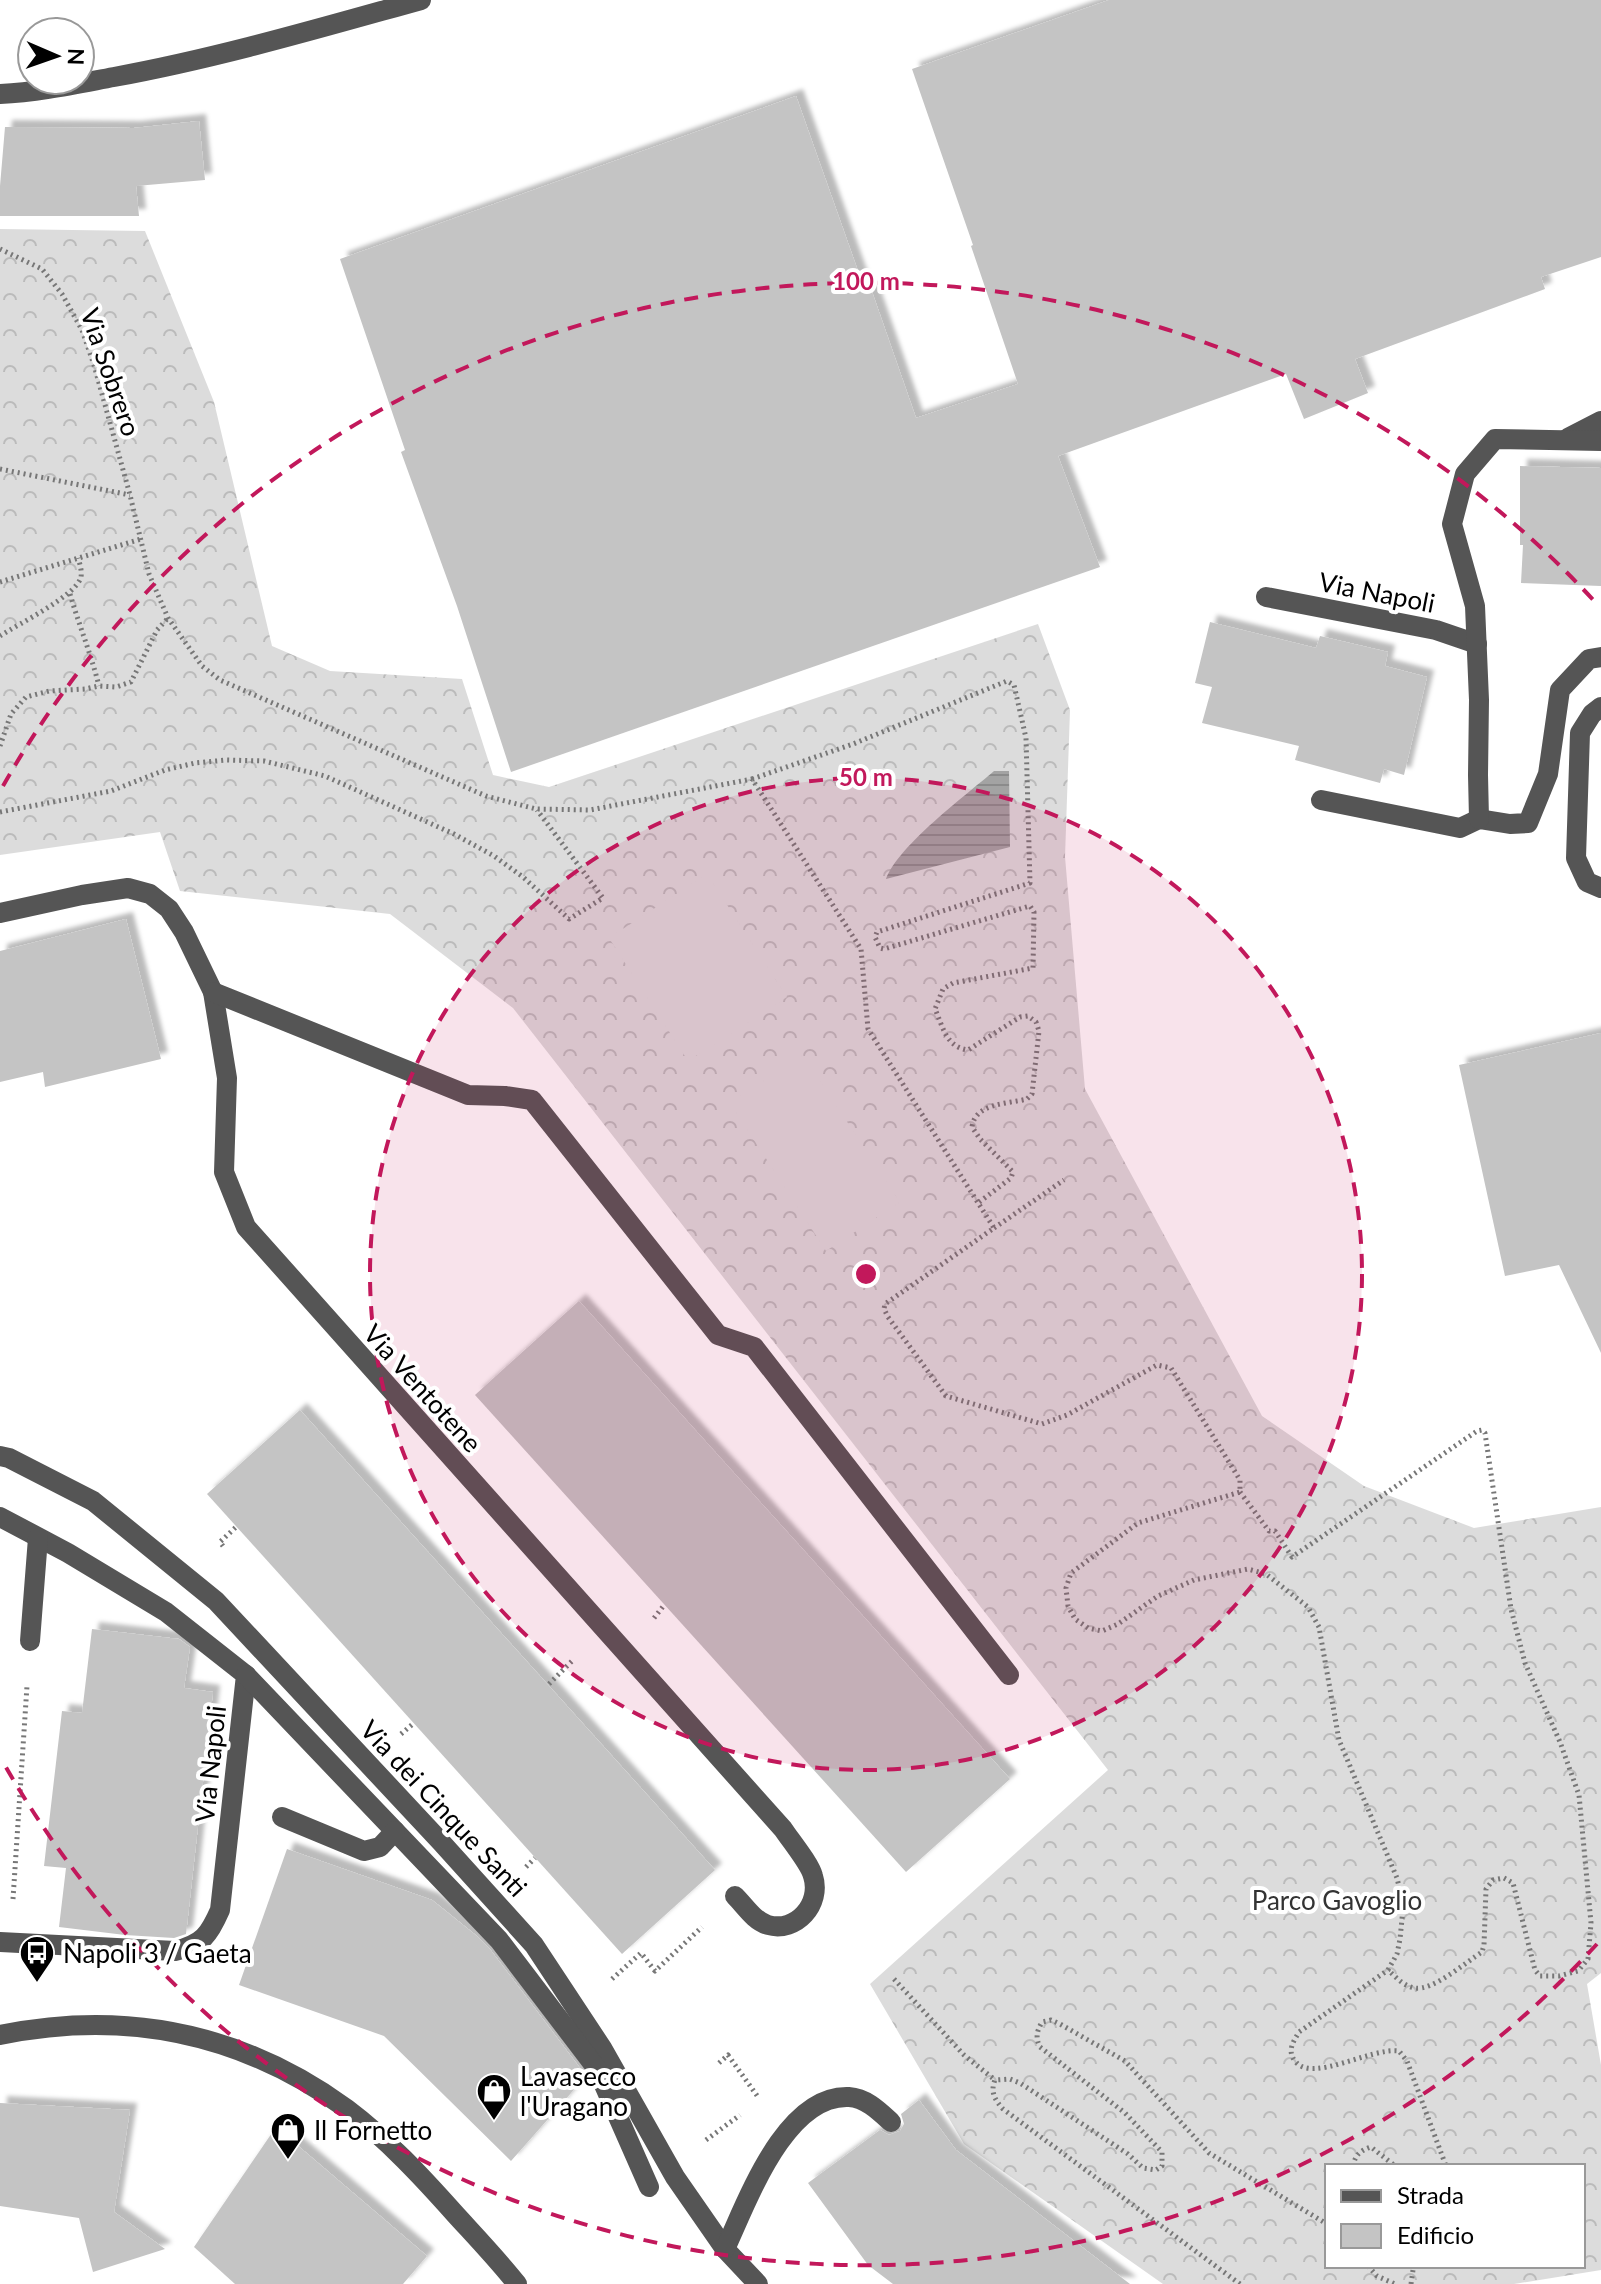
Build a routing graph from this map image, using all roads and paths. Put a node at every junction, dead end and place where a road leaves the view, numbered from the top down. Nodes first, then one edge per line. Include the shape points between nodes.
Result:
1 (421, 0) edge
2 (0, 94) edge
3 (0, 249) edge
4 (1601, 421) edge
5 (1564, 440) junction
6 (1601, 441) edge
7 (0, 469) edge
8 (130, 495) junction
9 (141, 539) junction
10 (78, 558) junction
11 (0, 582) edge
12 (70, 594) junction
13 (1266, 597) dead end
14 (168, 618) junction
15 (0, 636) edge
16 (1477, 644) junction
17 (1601, 657) edge
18 (99, 686) junction
19 (1601, 707) edge
20 (0, 746) edge
21 (752, 779) junction
22 (1321, 800) dead end
23 (536, 809) junction
24 (0, 812) edge
25 (1479, 819) junction
26 (1601, 888) edge
27 (0, 913) edge
28 (213, 992) junction
29 (1064, 1180) dead end
30 (978, 1203) junction
31 (994, 1228) junction
32 (0, 1456) edge
33 (1240, 1492) junction
34 (0, 1517) edge
35 (38, 1538) junction
36 (30, 1641) joint
37 (246, 1675) junction
38 (1009, 1675) dead end
39 (414, 1723) dead end
40 (397, 1737) dead end
41 (282, 1817) dead end
42 (395, 1831) junction
43 (735, 1896) joint
44 (5, 1942) edge
45 (1388, 1970) junction
46 (894, 1979) dead end
47 (611, 1980) dead end
48 (0, 2035) edge
49 (719, 2063) dead end
50 (995, 2080) junction
51 (760, 2100) dead end
52 (749, 2109) dead end
53 (891, 2122) dead end
54 (1353, 2164) edge
55 (1392, 2164) edge
56 (1445, 2164) edge
57 (672, 2172) junction
58 (649, 2187) dead end
59 (1325, 2223) edge
60 (725, 2249) junction
61 (1370, 2268) edge
62 (517, 2284) edge
63 (758, 2284) edge
64 (1240, 2284) edge
65 (1395, 2284) edge

1 - 2 street via 160,69
3 - 8 path, Via Sobrero via 42,269 82,330
4 - 5 street, Via Napoli
5 - 6 street, Via Napoli
5 - 16 street, Via Napoli via 1495,439 1465,474 1452,524 1475,606
7 - 8 path
8 - 9 path, Via Sobrero
9 - 10 path
9 - 14 path, Via Sobrero
10 - 11 path
10 - 12 path via 81,579
12 - 15 path
12 - 18 path
13 - 16 street, Via Napoli via 1436,630
14 - 18 path via 131,682
14 - 23 path, Via Sobrero via 202,666 239,691 486,796
16 - 25 street, Via Napoli
17 - 25 street via 1589,659 1560,690 1548,774 1528,823
18 - 20 path via 26,697 11,714
19 - 26 street via 1580,733 1576,858 1587,882
21 - 23 path, Via Sobrero via 590,810
21 - 30 path via 861,949 868,1029
21 - 30 path, Via Sobrero via 1007,681 1014,685 1026,738 1030,883 877,932 875,937 884,949 1030,906 1034,912 1033,968 953,983 943,989 935,1009 948,1041 959,1049 968,1050 1020,1017 1028,1016 1039,1031 1032,1094 981,1109 973,1117 980,1139 1013,1172
22 - 25 street via 1460,828
23 - 24 path via 603,898 569,919 523,877 454,834 325,776 264,761 195,763 111,791
27 - 28 street, Via Ventotene via 128,888 150,894 169,909 184,932
28 - 38 street via 468,1095 532,1100 718,1335 754,1347
28 - 43 street, Via Ventotene via 227,1078 224,1172 246,1227 783,1829 813,1876 814,1900 789,1924 766,1924
29 - 31 path
30 - 31 path
31 - 33 path via 885,1304 888,1317 946,1396 1042,1424 1157,1365 1166,1366 1240,1480
32 - 57 street, Via dei Cinque Santi via 93,1501 216,1601 534,1945 602,2048
33 - 45 path via 1138,1523 1071,1573 1068,1606 1075,1619 1102,1631 1170,1590 1248,1569 1266,1574 1308,1607 1322,1639 1339,1740 1399,1887 1400,1939
33 - 45 path via 1292,1557 1477,1431 1485,1433 1511,1609 1525,1663 1579,1795 1591,1923 1588,1959 1578,1971 1540,1976 1513,1883 1504,1878 1493,1880 1486,1889 1482,1952 1430,1986 1415,1988
34 - 35 street, Via Napoli
35 - 36 street
35 - 37 street, Via Napoli via 166,1612
36 - 44 path
37 - 42 street
37 - 44 street, Via Napoli via 220,1910 207,1936 175,1951
39 - 40 path
41 - 42 street via 364,1851 380,1847
42 - 58 street via 499,1940 597,2069
43 - 47 path via 655,1971 641,1953
45 - 56 path via 1299,2032 1291,2057 1306,2071 1399,2051
46 - 50 path via 964,2055
48 - 62 street via 85,2026 176,2031 273,2064 348,2111 387,2144
49 - 51 path via 728,2055
50 - 59 path via 1020,2083 1143,2168 1162,2166 1162,2152 1125,2113 1040,2047 1038,2029 1051,2020 1125,2061 1209,2153
50 - 64 path via 993,2094 1003,2109
52 - 57 path
53 - 60 street via 871,2104 850,2097 806,2112 769,2157
54 - 55 path via 1363,2149 1371,2147
57 - 60 street, Via dei Cinque Santi
60 - 63 street, Via dei Cinque Santi
61 - 65 path

